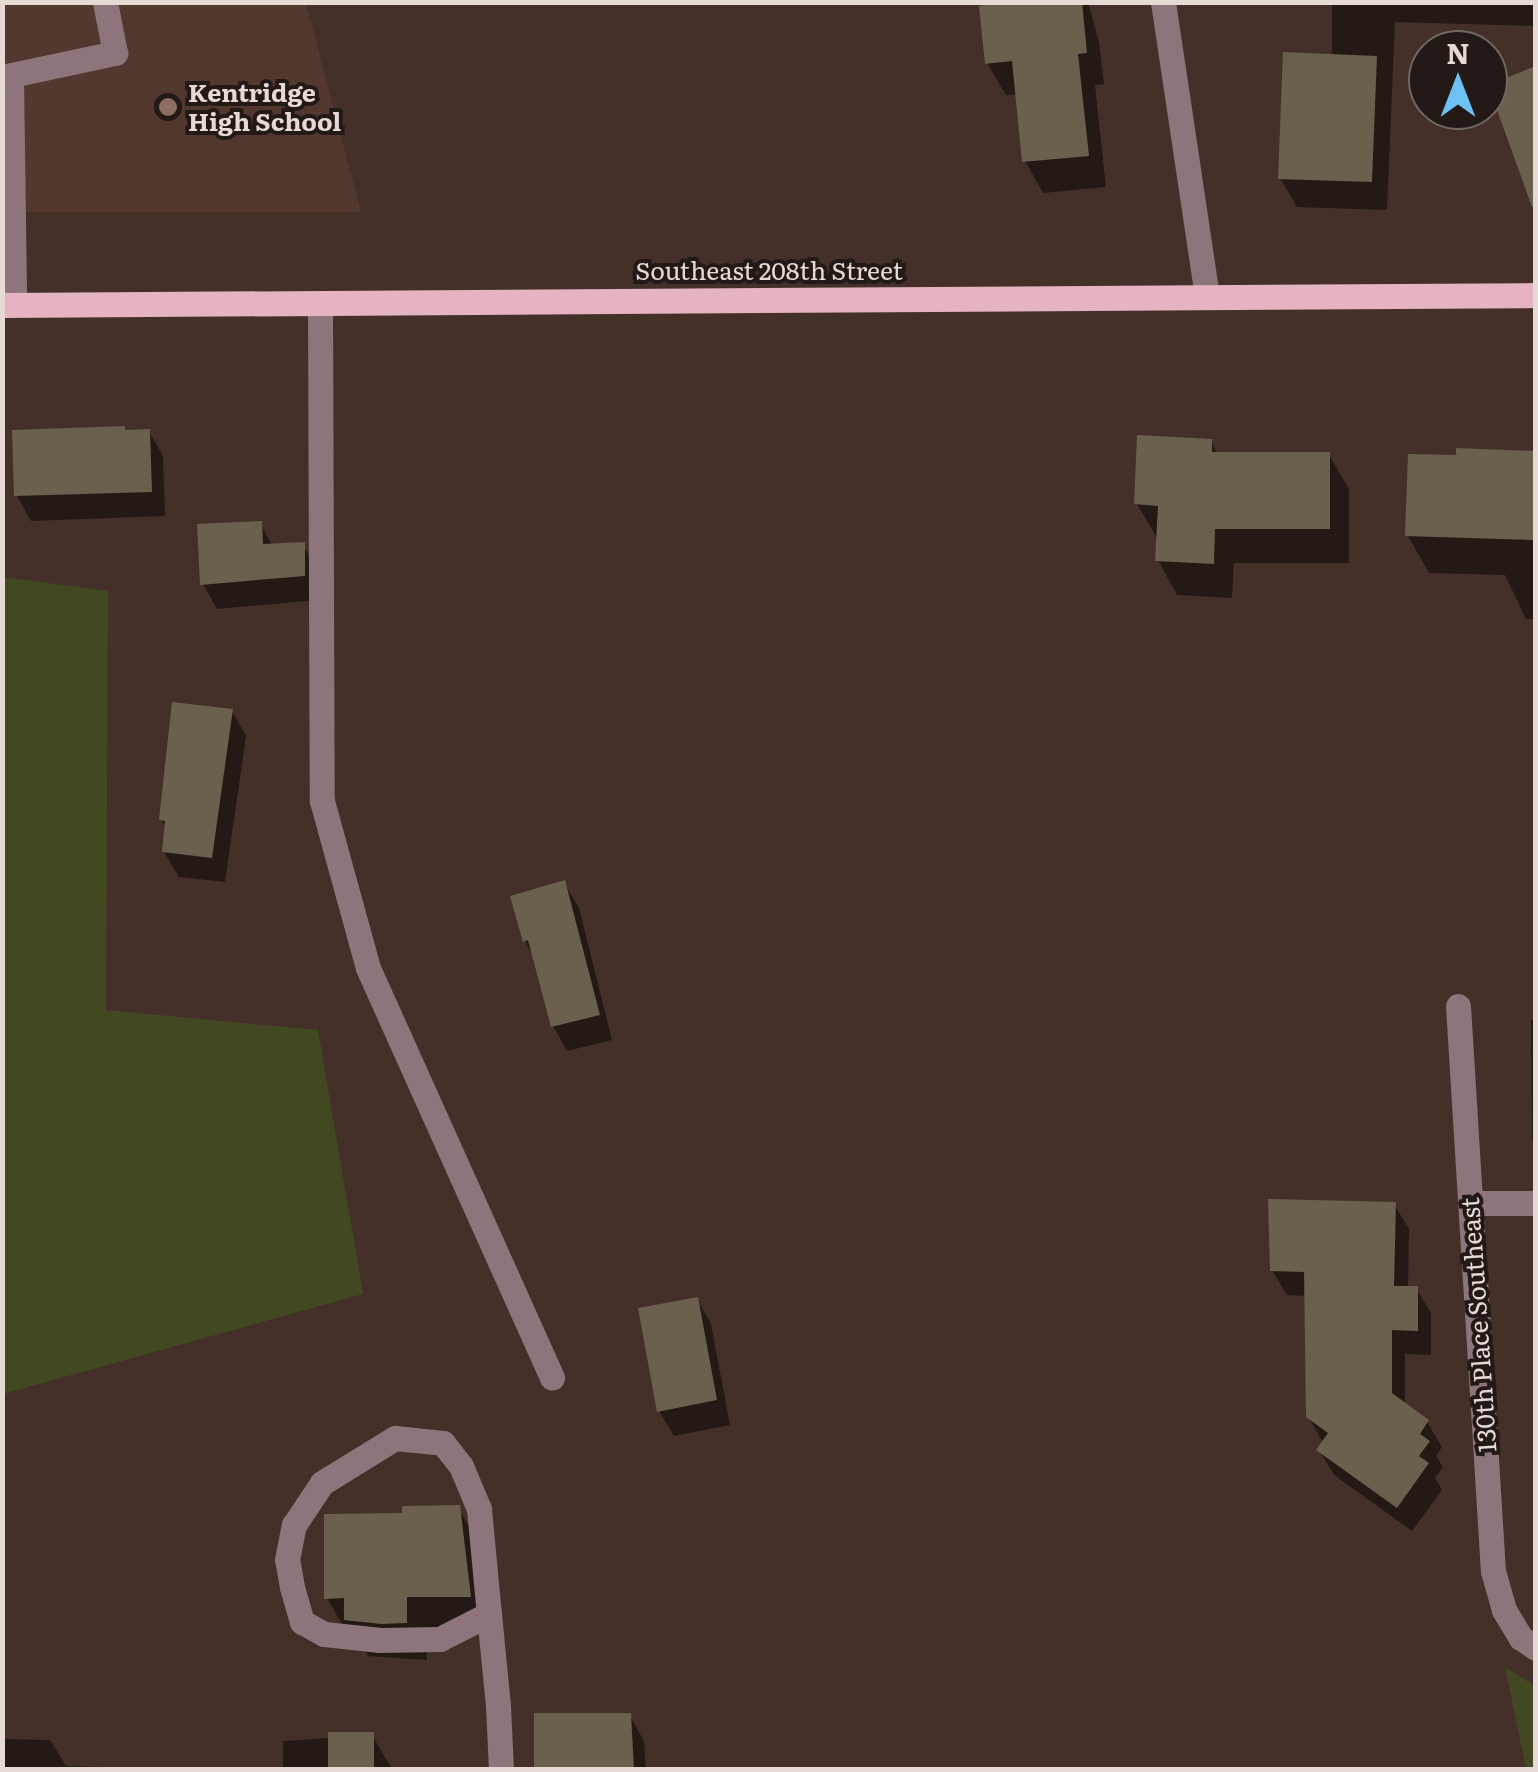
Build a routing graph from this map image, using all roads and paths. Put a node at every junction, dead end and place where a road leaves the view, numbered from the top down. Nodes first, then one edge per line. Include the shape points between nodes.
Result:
1 (105, 2) edge
2 (1163, 2) edge
3 (7, 77) edge
4 (1536, 295) edge
5 (1207, 297) junction
6 (320, 304) junction
7 (8, 305) edge
8 (1458, 1006) dead end
9 (1470, 1203) junction
10 (1536, 1203) edge
11 (552, 1378) dead end
12 (489, 1614) junction
13 (1528, 1643) edge
14 (501, 1770) edge

1 - 3 street via 115,53
2 - 5 street
3 - 7 street
4 - 5 main road, Southeast 208th Street
5 - 6 main road, Southeast 208th Street
6 - 7 main road, Southeast 208th Street
6 - 11 street via 322,801 368,968
8 - 9 street, 130th Place Southeast
9 - 10 street
9 - 13 street, 130th Place Southeast via 1493,1570 1504,1610
12 - 12 street via 479,1509 443,1443 395,1438 322,1484 294,1525 287,1560 292,1587 302,1622 324,1634 440,1639
12 - 14 street

